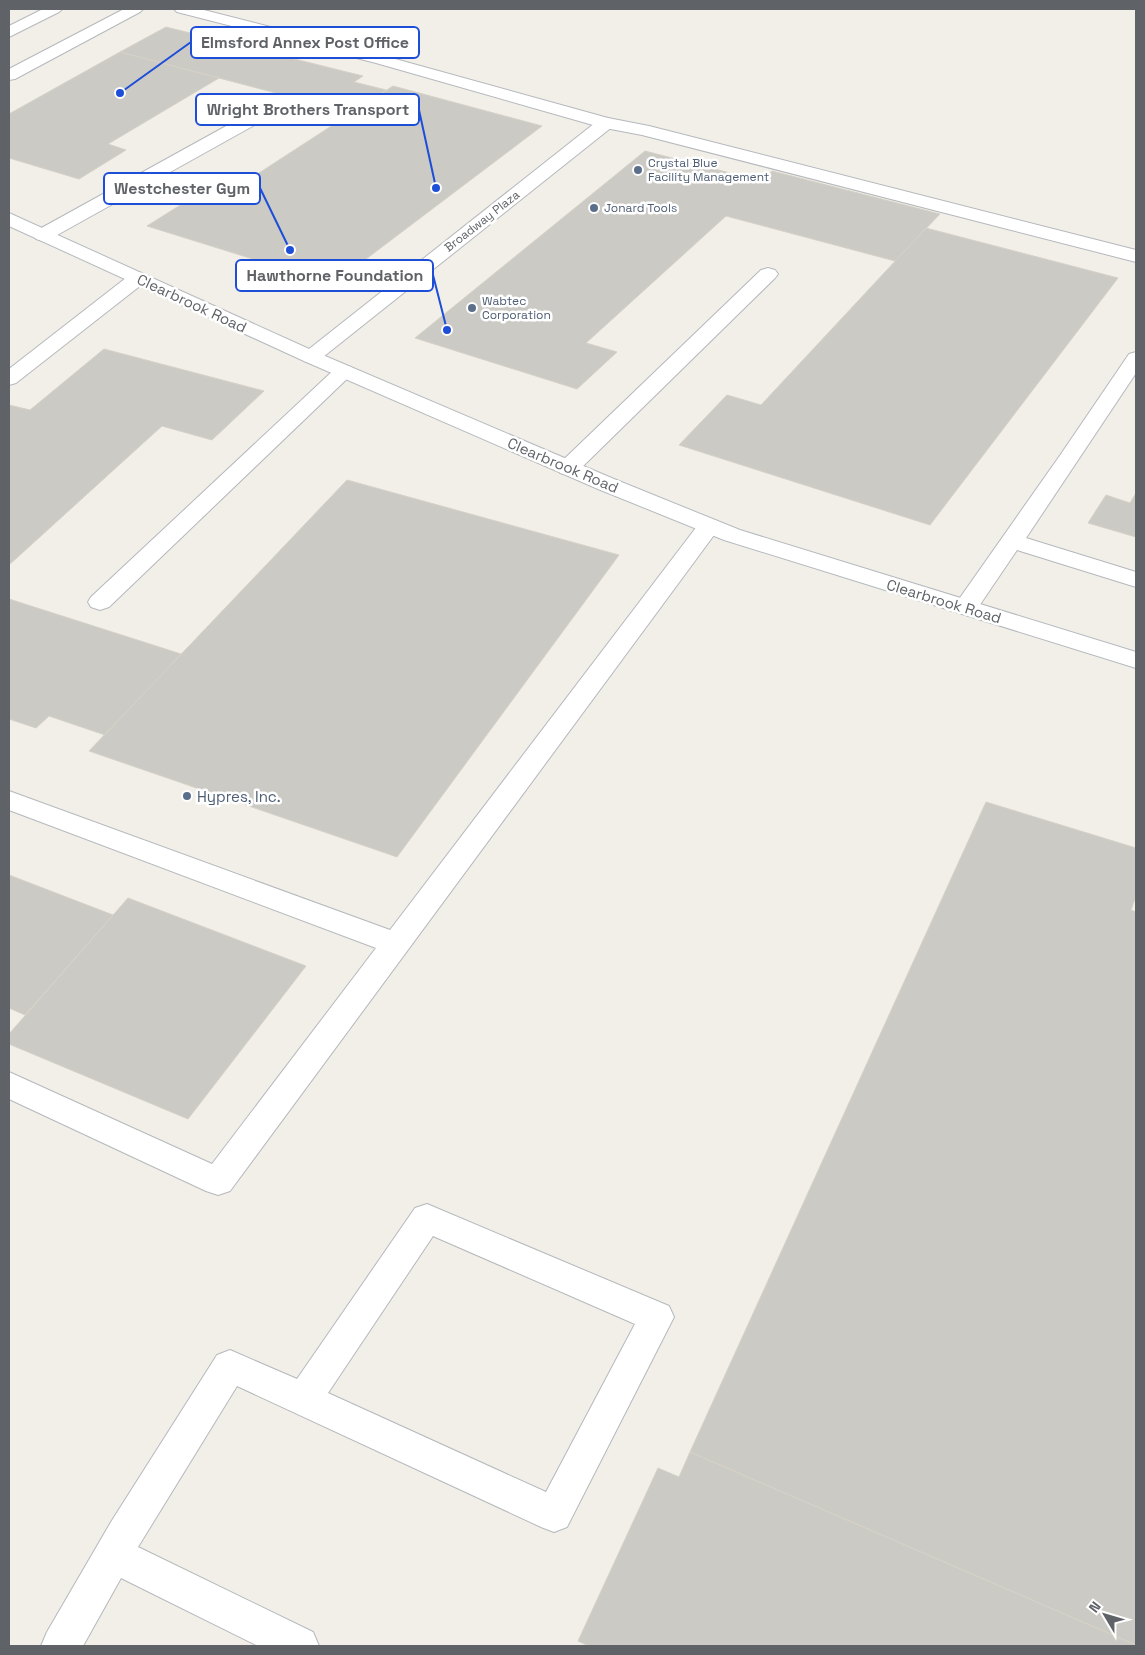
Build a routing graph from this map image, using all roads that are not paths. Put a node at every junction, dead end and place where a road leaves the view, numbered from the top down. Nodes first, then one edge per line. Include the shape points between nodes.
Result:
1 (135, 9) edge
2 (182, 9) edge
3 (46, 10) edge
4 (9, 32) edge
5 (9, 75) edge
6 (254, 118) dead end
7 (606, 123) junction
8 (9, 218) edge
9 (43, 235) junction
10 (1136, 256) edge
11 (768, 274) dead end
12 (138, 278) junction
13 (311, 357) junction
14 (1136, 358) edge
15 (344, 371) junction
16 (9, 379) edge
17 (568, 468) junction
18 (709, 526) junction
19 (1012, 541) junction
20 (1136, 580) edge
21 (100, 602) dead end
22 (966, 607) junction
23 (1136, 660) edge
24 (9, 800) edge
25 (396, 944) junction
26 (9, 1085) edge
27 (304, 1400) junction
28 (112, 1554) junction
29 (61, 1646) edge
30 (299, 1646) edge

1 - 5 street
2 - 7 street via 382,60
3 - 4 street
6 - 9 street
7 - 10 street
7 - 13 street, Broadway Plaza
8 - 9 street, Clearbrook Road
9 - 12 street, Clearbrook Road
11 - 17 street
12 - 13 street, Clearbrook Road
12 - 16 street
13 - 15 street, Clearbrook Road
14 - 19 street
15 - 17 street, Clearbrook Road
15 - 21 street
17 - 18 street, Clearbrook Road
18 - 22 street, Clearbrook Road
18 - 25 street
19 - 20 street
19 - 22 street
22 - 23 street, Clearbrook Road
24 - 25 street
25 - 26 street via 218,1181
27 - 27 street via 554,1514 657,1317 427,1218
27 - 28 street via 230,1366
28 - 29 street
28 - 30 street

